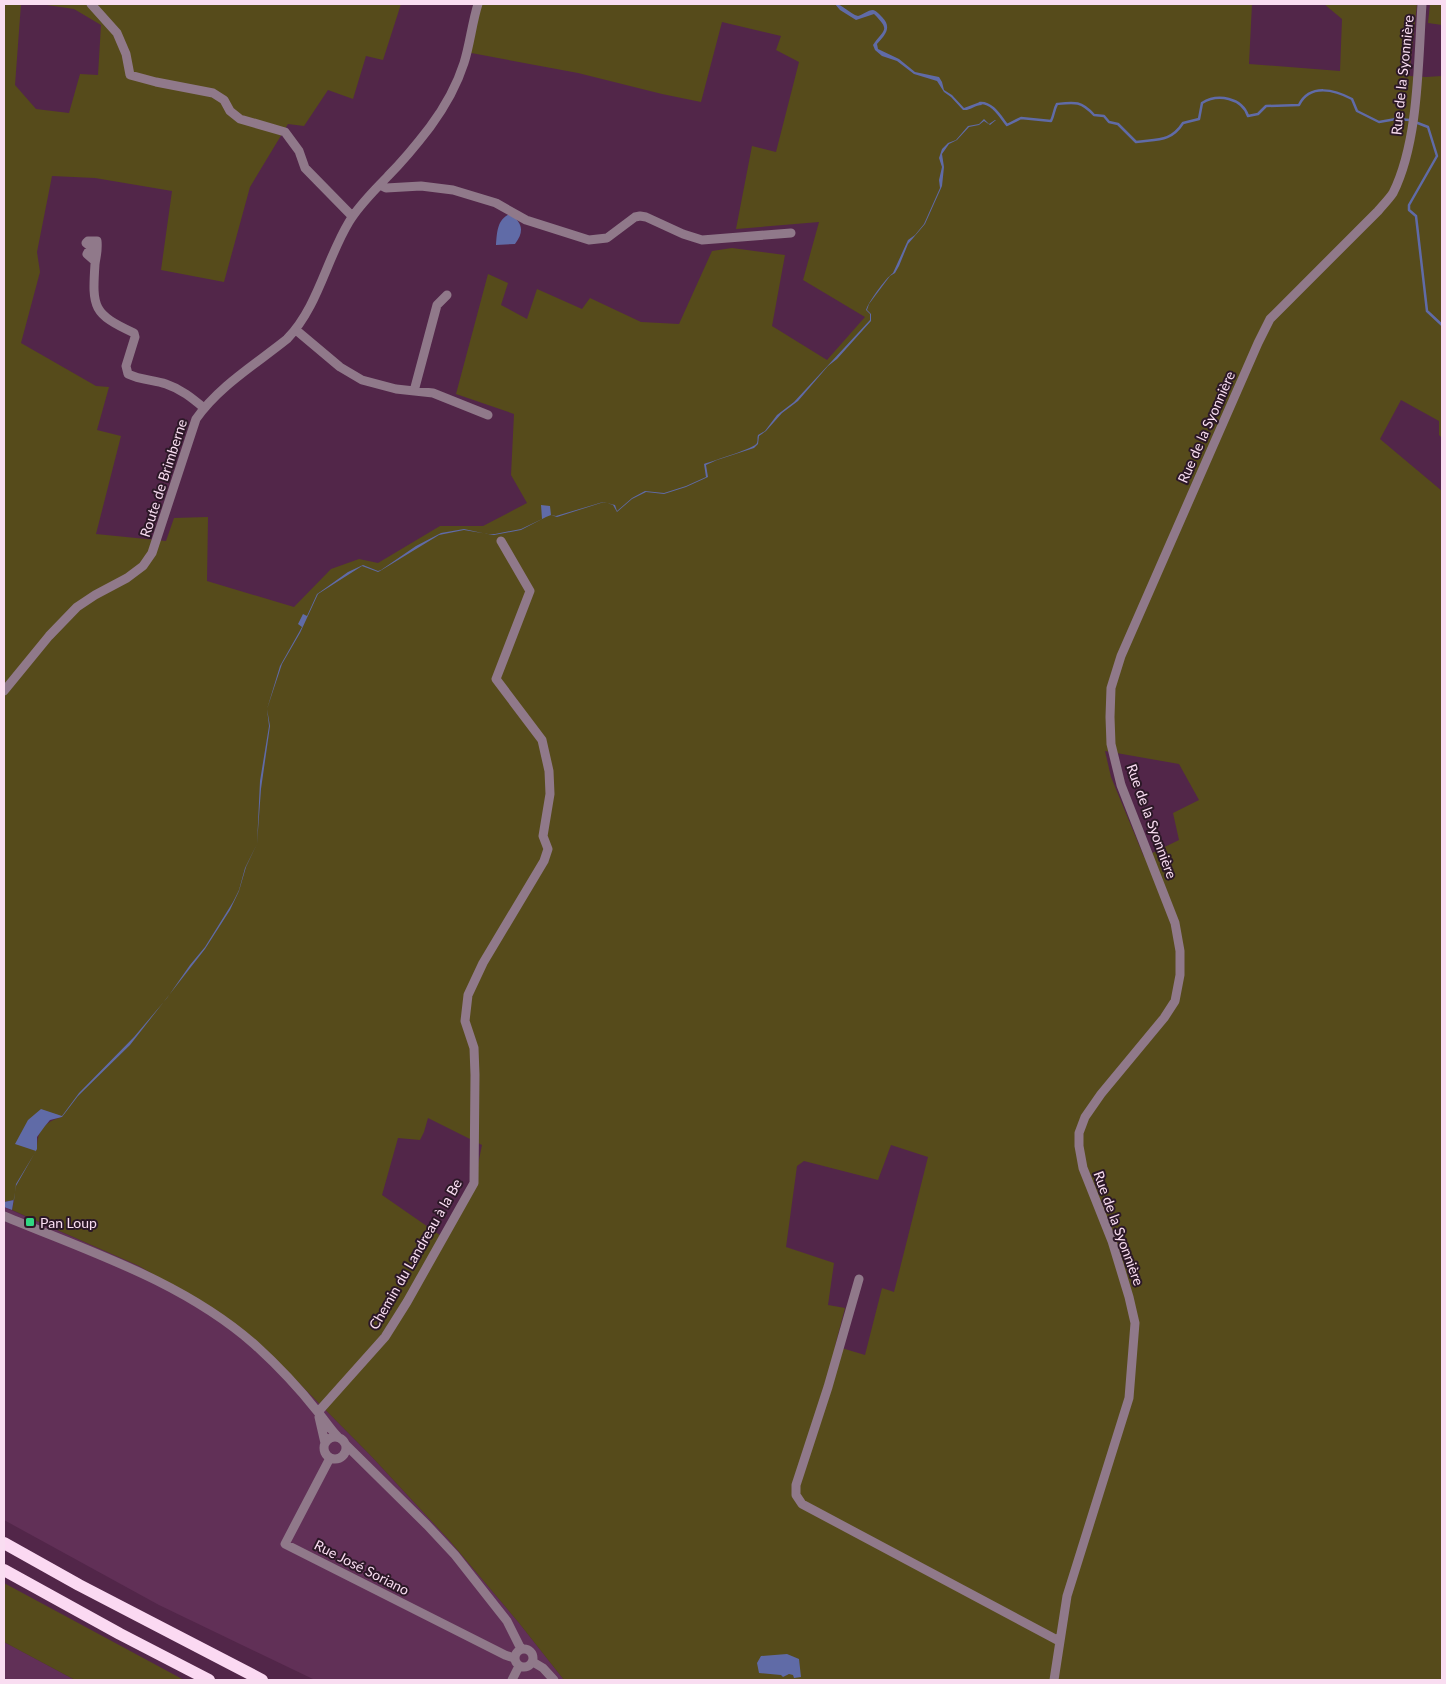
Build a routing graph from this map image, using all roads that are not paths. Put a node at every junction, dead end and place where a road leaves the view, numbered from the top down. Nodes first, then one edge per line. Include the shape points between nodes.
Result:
1 (91, 4) edge
2 (478, 4) edge
3 (1422, 4) edge
4 (380, 185) junction
5 (352, 216) junction
6 (791, 234) dead end
7 (95, 261) dead end
8 (447, 294) dead end
9 (296, 330) junction
10 (414, 391) junction
11 (204, 408) junction
12 (488, 415) dead end
13 (501, 541) dead end
14 (4, 691) edge
15 (4, 1216) edge
16 (859, 1280) dead end
17 (318, 1412) junction
18 (338, 1438) junction
19 (325, 1443) junction
20 (346, 1445) junction
21 (330, 1458) junction
22 (342, 1458) junction
23 (376, 1474) junction
24 (4, 1543) edge
25 (4, 1570) edge
26 (1058, 1641) junction
27 (521, 1649) junction
28 (514, 1658) junction
29 (533, 1662) junction
30 (519, 1666) junction
31 (209, 1680) edge
32 (262, 1680) edge
33 (512, 1680) edge
34 (554, 1680) edge
35 (1054, 1680) edge

1 - 5 street via 117,33 130,75 213,93 240,118 284,132 299,151 306,168
2 - 4 street, Route de Brimberne via 464,62 450,96 431,126
3 - 26 street, Rue de la Syonnière via 1414,116 1403,165 1392,194 1270,319 1121,656 1111,688 1111,744 1121,785 1175,923 1180,975 1175,1000 1164,1018 1101,1094 1085,1117 1079,1133 1084,1168 1112,1241 1135,1323 1129,1398 1078,1558
4 - 5 street, Route de Brimberne
4 - 6 street via 386,188 421,186 453,190 496,203 526,220 589,240 607,238 640,216 702,240
5 - 9 street, Route de Brimberne
7 - 11 street via 94,299 101,314 134,333 126,366 128,374 185,392
8 - 10 street via 437,306
9 - 10 street via 340,367 362,380
9 - 11 street, Route de Brimberne
10 - 12 street via 433,393
11 - 14 street, Route de Brimberne via 192,428 152,553 143,566 77,607
13 - 17 street, Chemin du Landreau à la Be via 530,591 496,679 542,740 549,771 550,794 544,836 548,849 468,995 465,1021 474,1048 475,1075 474,1183 385,1337
15 - 17 street via 103,1255 189,1298 254,1344
16 - 26 street via 796,1486 796,1495 802,1504
17 - 18 street
17 - 19 street
18 - 19 street via 331,1438
18 - 20 street
19 - 21 street via 325,1451
20 - 22 street
20 - 23 street
21 - 22 street
21 - 28 street, Rue José Soriano via 285,1544
22 - 23 street
23 - 27 street via 455,1555 507,1621
24 - 32 highway
25 - 31 highway
26 - 35 street, Rue de la Syonnière
27 - 28 street
27 - 29 street via 530,1651
28 - 30 street
29 - 30 street via 528,1667
29 - 34 street
30 - 33 street

